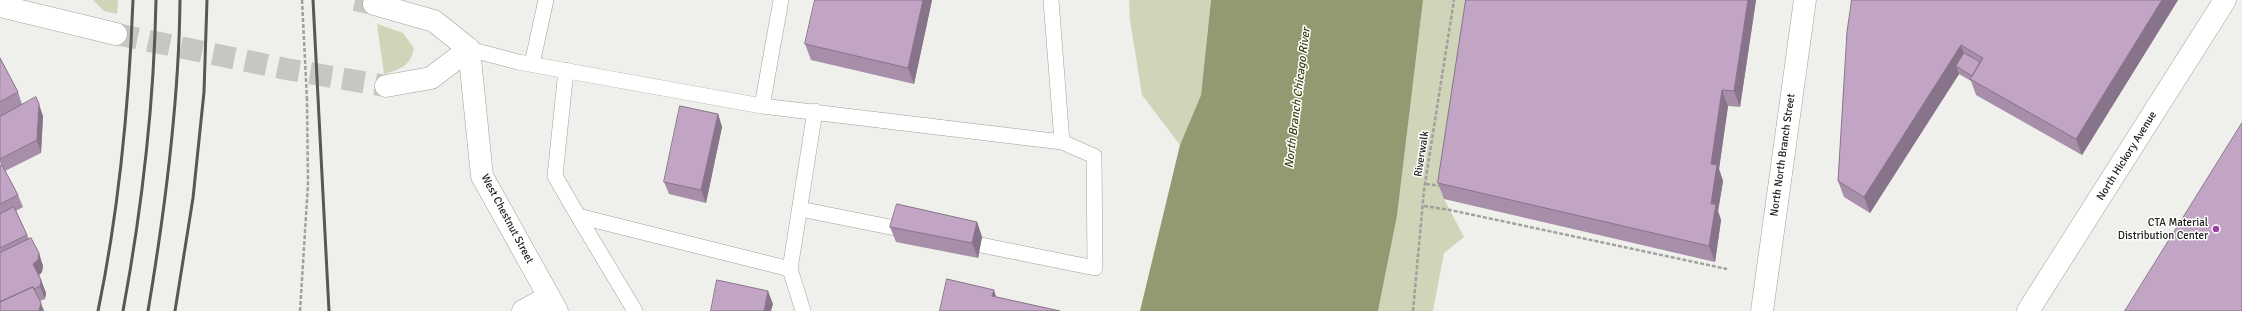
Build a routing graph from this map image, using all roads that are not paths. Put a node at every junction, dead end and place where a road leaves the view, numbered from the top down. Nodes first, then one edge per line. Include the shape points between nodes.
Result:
1 (546, 0) edge
2 (781, 0) edge
3 (1051, 0) edge
4 (1805, 0) edge
5 (2225, 0) edge
6 (374, 4) dead end
7 (0, 6) edge
8 (116, 34) tunnel mouth
9 (469, 49) junction
10 (532, 64) junction
11 (566, 70) junction
12 (386, 86) tunnel mouth
13 (762, 106) junction
14 (815, 111) junction
15 (1062, 142) junction
16 (800, 209) junction
17 (578, 216) junction
18 (924, 234) edge
19 (947, 238) edge
20 (790, 268) junction
21 (553, 304) edge
22 (523, 311) edge
23 (635, 311) edge
24 (803, 311) edge
25 (1762, 311) edge
26 (2028, 311) edge

1 - 10 lane
2 - 13 lane
3 - 15 lane
4 - 25 street, North North Branch Street
5 - 26 street, North Hickory Avenue
6 - 9 street via 434,21
7 - 8 street
9 - 10 lane
9 - 12 street via 431,78
9 - 21 street, West Chestnut Street via 482,176
10 - 11 lane
11 - 13 lane
11 - 17 lane via 556,176
13 - 14 lane
14 - 15 lane
14 - 16 lane
15 - 19 lane via 1094,156 1095,268
16 - 18 lane
16 - 20 lane
17 - 20 lane
17 - 23 lane
20 - 24 lane
21 - 22 street

